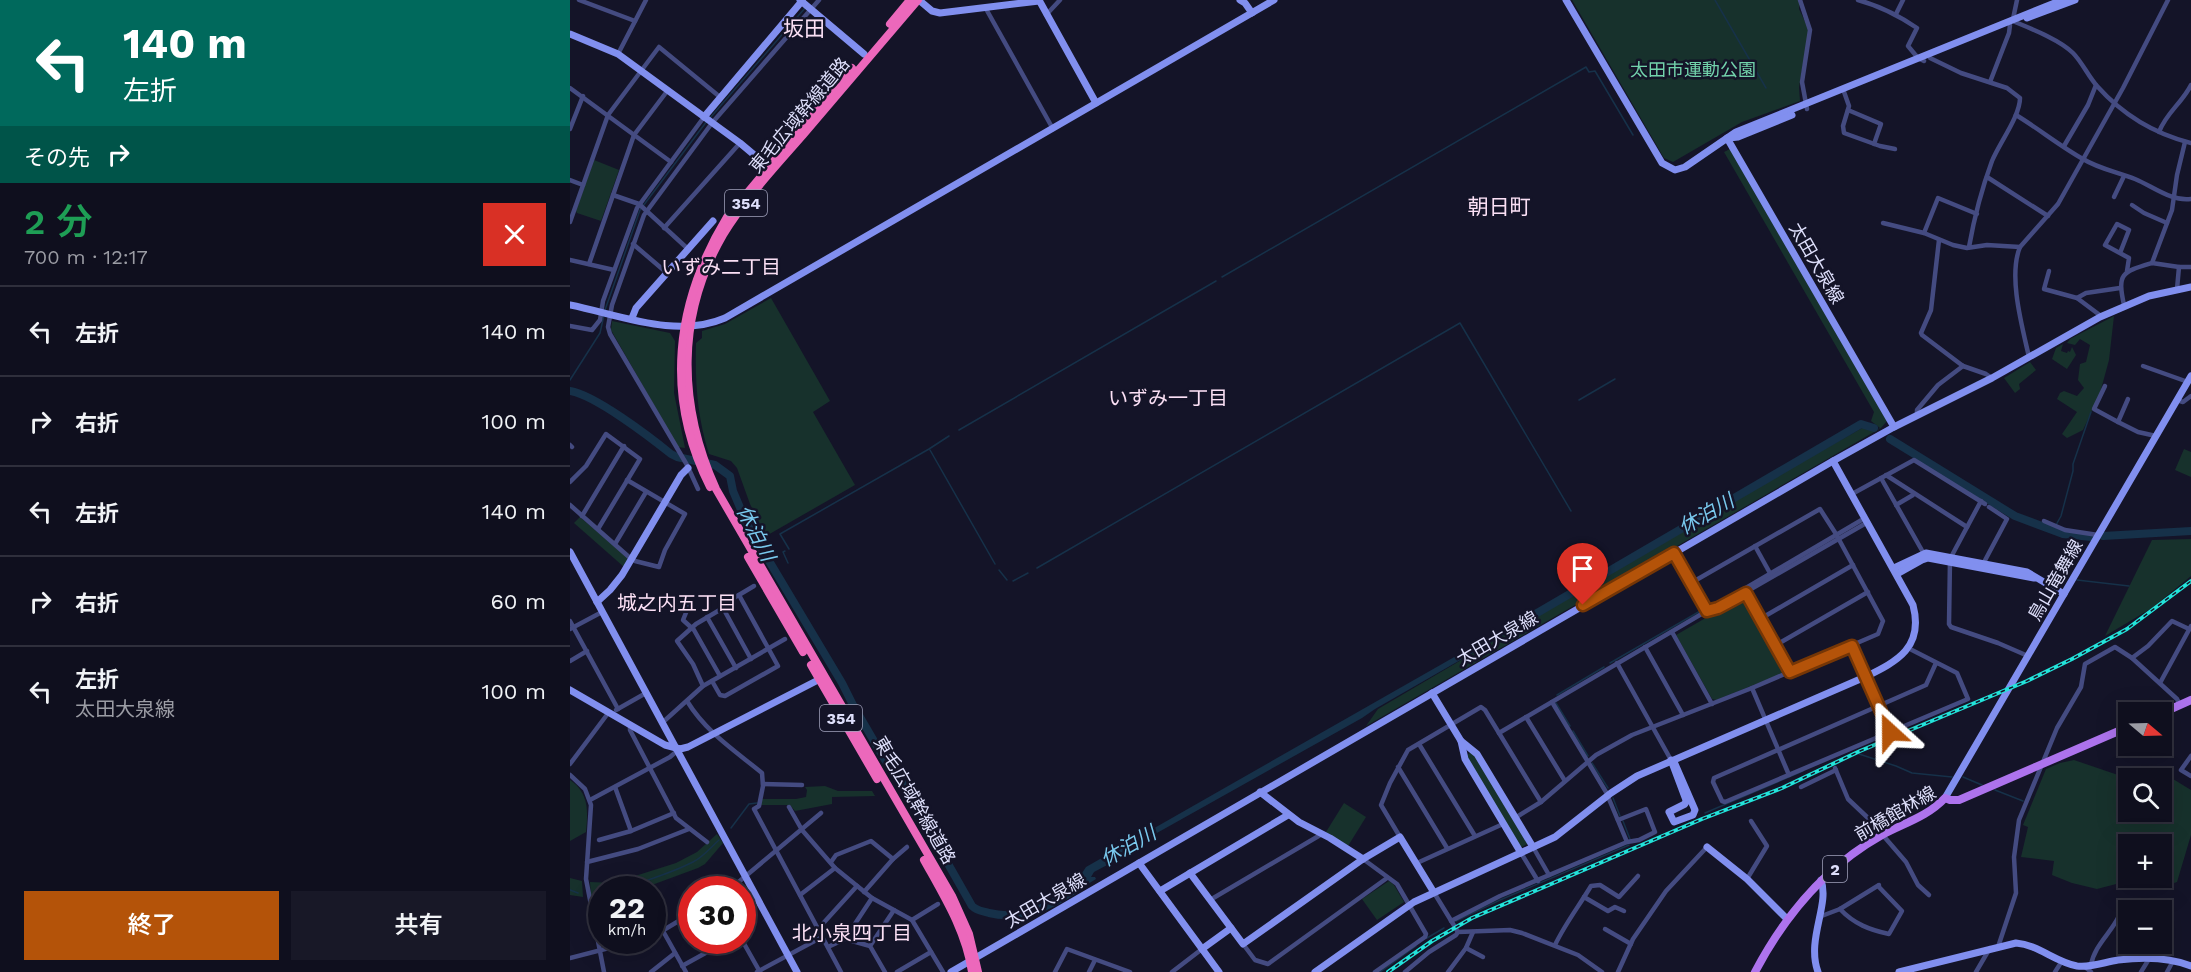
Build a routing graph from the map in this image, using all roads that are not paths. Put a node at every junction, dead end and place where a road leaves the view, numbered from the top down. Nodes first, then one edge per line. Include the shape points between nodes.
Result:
1 (579, 0) edge
2 (646, 0) edge
3 (802, 0) edge
4 (819, 0) edge
5 (910, 0) edge
6 (918, 0) edge
7 (1039, 0) edge
8 (1060, 0) edge
9 (1274, 0) edge
10 (1566, 0) edge
11 (1800, 0) edge
12 (1858, 0) edge
13 (1903, 0) edge
14 (2017, 0) edge
15 (2062, 0) edge
16 (2075, 0) edge
17 (2168, 0) edge
18 (1244, 1) edge
19 (985, 7) junction
20 (811, 9) junction
21 (1252, 13) junction
22 (1896, 14) junction
23 (1046, 15) junction
24 (635, 21) junction
25 (2013, 22) junction
26 (570, 34) edge
27 (618, 54) junction
28 (864, 54) junction
29 (1924, 59) junction
30 (642, 70) junction
31 (741, 72) junction
32 (750, 80) junction
33 (1990, 82) junction
34 (2191, 85) edge
35 (2096, 86) junction
36 (570, 88) edge
37 (668, 90) junction
38 (1844, 92) junction
39 (583, 96) junction
40 (720, 97) junction
41 (1096, 103) junction
42 (2114, 104) junction
43 (1806, 107) junction
44 (1848, 110) junction
45 (608, 115) junction
46 (2016, 115) junction
47 (704, 117) junction
48 (712, 123) junction
49 (570, 129) edge
50 (1053, 129) junction
51 (2159, 132) junction
52 (634, 135) junction
53 (1727, 138) junction
54 (2188, 142) edge
55 (740, 143) junction
56 (1874, 144) junction
57 (2064, 146) junction
58 (1895, 149) dead end
59 (2084, 160) junction
60 (670, 162) junction
61 (771, 168) junction
62 (2124, 176) junction
63 (1988, 177) junction
64 (570, 180) edge
65 (583, 185) junction
66 (613, 195) junction
67 (2114, 197) dead end
68 (2175, 197) junction
69 (2191, 198) edge
70 (2132, 205) dead end
71 (642, 208) junction
72 (1977, 214) junction
73 (2048, 216) junction
74 (713, 221) dead end
75 (570, 222) edge
76 (1883, 223) dead end
77 (2167, 223) junction
78 (664, 228) junction
79 (1924, 233) junction
80 (1939, 240) junction
81 (633, 244) junction
82 (2020, 247) junction
83 (1969, 248) junction
84 (688, 249) junction
85 (2120, 253) junction
86 (570, 260) edge
87 (2152, 263) junction
88 (589, 264) junction
89 (2179, 267) junction
90 (2191, 267) edge
91 (614, 270) junction
92 (2049, 271) dead end
93 (2127, 271) junction
94 (667, 273) junction
95 (2191, 287) edge
96 (2120, 288) junction
97 (2177, 289) junction
98 (2077, 298) junction
99 (570, 305) edge
100 (2124, 305) junction
101 (605, 312) junction
102 (2101, 316) junction
103 (632, 318) junction
104 (570, 326) edge
105 (687, 327) junction
106 (2029, 357) junction
107 (1963, 366) junction
108 (2143, 366) dead end
109 (1992, 378) junction
110 (2189, 379) edge
111 (2105, 386) dead end
112 (2191, 396) edge
113 (2128, 399) dead end
114 (2177, 400) junction
115 (1917, 416) junction
116 (2118, 422) junction
117 (1894, 427) junction
118 (2156, 436) junction
119 (624, 446) junction
120 (1833, 460) junction
121 (687, 466) junction
122 (1883, 477) junction
123 (627, 480) junction
124 (570, 482) edge
125 (698, 489) dead end
126 (646, 492) junction
127 (1852, 494) junction
128 (1913, 495) junction
129 (665, 503) junction
130 (1985, 504) junction
131 (570, 505) edge
132 (1896, 505) junction
133 (582, 516) junction
134 (1866, 520) junction
135 (2044, 521) dead end
136 (1967, 527) junction
137 (598, 530) junction
138 (2098, 535) junction
139 (1837, 536) junction
140 (615, 544) junction
141 (1755, 546) junction
142 (570, 552) edge
143 (1674, 553) junction
144 (1924, 556) junction
145 (632, 559) junction
146 (1950, 560) junction
147 (1854, 565) junction
148 (1982, 566) junction
149 (1895, 571) junction
150 (1771, 575) junction
151 (1691, 583) junction
152 (754, 586) dead end
153 (1744, 590) junction
154 (1868, 592) junction
155 (2064, 594) junction
156 (739, 595) junction
157 (597, 602) junction
158 (690, 603) dead end
159 (723, 608) junction
160 (1709, 610) junction
161 (602, 612) junction
162 (707, 617) junction
163 (1760, 619) junction
164 (570, 621) edge
165 (692, 627) junction
166 (572, 628) edge
167 (2190, 628) edge
168 (1672, 632) junction
169 (785, 639) dead end
170 (1776, 645) junction
171 (1852, 646) junction
172 (1645, 647) junction
173 (769, 648) junction
174 (1908, 648) junction
175 (586, 651) junction
176 (2028, 656) junction
177 (2132, 658) junction
178 (751, 659) junction
179 (570, 660) edge
180 (1617, 663) junction
181 (1936, 663) junction
182 (736, 668) junction
183 (1790, 672) junction
184 (720, 676) junction
185 (1865, 677) junction
186 (822, 678) junction
187 (712, 681) junction
188 (2160, 683) junction
189 (702, 686) junction
190 (1752, 688) junction
191 (570, 690) edge
192 (646, 693) junction
193 (1432, 693) junction
194 (2191, 700) edge
195 (687, 701) junction
196 (1552, 702) junction
197 (1712, 704) junction
198 (2180, 705) junction
199 (1879, 707) junction
200 (2172, 709) edge
201 (613, 712) junction
202 (1683, 715) junction
203 (1526, 717) junction
204 (1766, 719) junction
205 (662, 723) junction
206 (630, 724) junction
207 (1451, 724) junction
208 (1653, 727) junction
209 (2118, 731) edge
210 (1890, 732) junction
211 (1500, 733) junction
212 (713, 734) junction
213 (1461, 741) junction
214 (1419, 744) junction
215 (676, 749) junction
216 (1779, 750) junction
217 (2191, 756) edge
218 (1671, 760) junction
219 (1588, 761) junction
220 (570, 764) edge
221 (2042, 765) junction
222 (1398, 767) junction
223 (650, 768) junction
224 (570, 775) edge
225 (1789, 775) junction
226 (2191, 776) edge
227 (1565, 781) junction
228 (764, 784) junction
229 (802, 785) dead end
230 (615, 787) junction
231 (1801, 787) dead end
232 (1260, 792) junction
233 (1608, 795) junction
234 (1945, 798) junction
235 (590, 800) junction
236 (1541, 802) junction
237 (789, 807) dead end
238 (674, 813) junction
239 (821, 813) dead end
240 (1288, 815) junction
241 (1515, 818) junction
242 (1618, 819) junction
243 (1751, 821) dead end
244 (1503, 824) junction
245 (688, 829) junction
246 (802, 830) junction
247 (631, 831) junction
248 (1322, 834) junction
249 (1882, 835) junction
250 (1475, 836) junction
251 (1400, 837) junction
252 (599, 840) dead end
253 (707, 842) dead end
254 (1627, 842) junction
255 (907, 847) dead end
256 (1707, 847) joint
257 (1447, 848) junction
258 (1533, 848) junction
259 (777, 852) junction
260 (1521, 853) junction
261 (893, 859) junction
262 (1363, 859) junction
263 (587, 862) junction
264 (831, 862) junction
265 (1139, 863) junction
266 (1417, 863) junction
267 (835, 868) junction
268 (1190, 873) junction
269 (1549, 875) junction
270 (744, 876) edge
271 (746, 876) edge
272 (1638, 876) dead end
273 (1387, 878) junction
274 (1747, 879) junction
275 (1821, 880) junction
276 (1538, 881) junction
277 (857, 886) junction
278 (1160, 891) junction
279 (1433, 891) junction
280 (864, 892) junction
281 (588, 893) edge
282 (800, 895) junction
283 (1929, 895) dead end
284 (756, 897) edge
285 (1584, 897) junction
286 (872, 898) junction
287 (1210, 900) junction
288 (938, 904) dead end
289 (1409, 905) junction
290 (1840, 909) junction
291 (894, 910) junction
292 (1624, 911) dead end
293 (1819, 917) junction
294 (2118, 918) edge
295 (1787, 919) junction
296 (912, 920) junction
297 (1451, 921) junction
298 (1231, 928) junction
299 (818, 929) junction
300 (1605, 929) dead end
301 (1458, 932) junction
302 (1473, 932) junction
303 (666, 936) edge
304 (822, 937) junction
305 (845, 939) junction
306 (1243, 944) junction
307 (1631, 944) junction
308 (1555, 945) junction
309 (870, 946) junction
310 (828, 947) junction
311 (1466, 948) junction
312 (1994, 948) junction
313 (1202, 949) junction
314 (931, 952) junction
315 (588, 953) edge
316 (675, 953) junction
317 (602, 954) edge
318 (704, 954) edge
319 (749, 954) edge
320 (2154, 954) edge
321 (788, 955) junction
322 (1483, 957) dead end
323 (570, 958) edge
324 (973, 959) junction
325 (2152, 959) junction
326 (1095, 960) junction
327 (2062, 961) junction
328 (2173, 961) junction
329 (682, 966) junction
330 (2191, 966) edge
331 (2089, 968) edge
332 (661, 970) edge
333 (1174, 971) edge
334 (604, 972) edge
335 (651, 972) edge
336 (686, 972) edge
337 (759, 972) edge
338 (797, 972) edge
339 (841, 972) edge
340 (885, 972) edge
341 (897, 972) edge
342 (943, 972) edge
343 (951, 972) edge
344 (972, 972) edge
345 (978, 972) edge
346 (1055, 972) edge
347 (1089, 972) edge
348 (1130, 972) edge
349 (1219, 972) edge
350 (1315, 972) edge
351 (1375, 972) edge
352 (1405, 972) edge
353 (1448, 972) edge
354 (1602, 972) edge
355 (1618, 972) edge
356 (1755, 972) edge
357 (1818, 972) edge
358 (1899, 972) edge
359 (1976, 972) edge
360 (2055, 972) edge
361 (2141, 972) edge
362 (2167, 972) edge

1 - 24 street
2 - 24 street
3 - 20 street
3 - 31 street
4 - 20 street
5 - 28 highway, 東毛広域幹線道路 / 354
6 - 19 street via 936,13
6 - 61 highway, 東毛広域幹線道路 / 354
7 - 19 street
7 - 23 street
8 - 23 street
9 - 21 street
10 - 53 street via 1662,163 1676,170 1685,167
11 - 43 street via 1810,30 1802,82
12 - 22 street
13 - 22 street
14 - 25 street
15 - 25 street
16 - 25 street
17 - 42 street
18 - 21 street
19 - 50 street
20 - 28 street
20 - 32 street
21 - 41 street
22 - 29 street via 1917,27 1908,46
23 - 41 street
24 - 27 street
25 - 29 street
25 - 29 street
25 - 33 street
25 - 35 street via 2066,48
26 - 27 street
27 - 30 street
28 - 61 highway, 東毛広域幹線道路 / 354
29 - 33 street
29 - 38 street
30 - 37 street
30 - 40 street via 660,47
30 - 45 street
31 - 32 street
31 - 40 street
32 - 48 street
33 - 46 street via 2020,98
34 - 51 street via 2164,119
35 - 42 street
35 - 57 street
36 - 39 street
37 - 47 street
37 - 52 street
38 - 43 street
38 - 44 street
39 - 45 street
39 - 49 street
40 - 47 street
41 - 50 street
42 - 51 street
42 - 59 street
43 - 53 street
44 - 56 street via 1844,133
44 - 56 street via 1881,124
45 - 52 street
45 - 65 street
46 - 57 street
46 - 63 street
47 - 48 street
47 - 60 street
48 - 55 street
48 - 71 street
50 - 105 street via 737,312 715,322
51 - 54 street
52 - 60 street
52 - 66 street
53 - 117 street, 太田大泉線
54 - 68 street via 2177,175
55 - 61 street
55 - 78 street
56 - 58 street
57 - 59 street
59 - 62 street
59 - 73 street
60 - 71 street
61 - 105 highway, 東毛広域幹線道路 / 354 via 714,252
62 - 67 street
62 - 68 street
63 - 72 street
63 - 73 street
64 - 65 street
65 - 75 street
66 - 71 street
66 - 88 street
68 - 69 street
68 - 77 street
70 - 77 street
71 - 78 street
71 - 81 street
71 - 91 street
72 - 79 street via 1938,198
72 - 83 street
73 - 82 street
74 - 84 street
76 - 79 street
77 - 87 street
78 - 84 street
79 - 80 street
80 - 83 street
80 - 107 street via 1931,310 1921,333
81 - 94 street
81 - 101 street
82 - 83 street
82 - 106 street via 2014,273
84 - 94 street
85 - 85 street via 2105,245 2117,224 2128,230
85 - 93 street via 2129,258
86 - 88 street
87 - 89 street
87 - 93 street
88 - 91 street
89 - 90 street
89 - 97 street
91 - 101 street
92 - 98 street via 2044,289
93 - 96 street
94 - 103 street via 634,310
95 - 97 street
96 - 98 street
96 - 100 street
97 - 100 street
98 - 102 street
99 - 101 street
100 - 102 street
101 - 103 street
101 - 104 street via 594,330
101 - 121 street via 610,334
102 - 106 street
103 - 105 street
105 - 186 highway, 東毛広域幹線道路 / 354 via 688,391 704,469 736,536
106 - 109 street
107 - 109 street
107 - 115 street via 1933,391 1917,410
108 - 110 street
109 - 115 street
110 - 114 street, 鳥山竜舞線
111 - 116 street via 2094,409
112 - 114 street via 2183,402
113 - 116 street
114 - 118 street, 鳥山竜舞線
115 - 117 street
116 - 118 street
117 - 120 street, 太田大泉線
118 - 138 street, 鳥山竜舞線
119 - 123 street via 640,459
119 - 124 street via 606,434 586,466
119 - 133 street
120 - 127 street
120 - 143 street, 太田大泉線
121 - 125 street
121 - 129 street
122 - 127 street
122 - 128 street
122 - 130 street via 1914,460
122 - 132 street
123 - 126 street
123 - 137 street
126 - 129 street
126 - 140 street
127 - 134 street
128 - 132 street
128 - 136 street
129 - 145 street
129 - 145 street via 685,516 659,567
130 - 136 street
130 - 148 street via 2007,519
131 - 133 street
132 - 144 street
133 - 137 street
134 - 139 street
134 - 149 street
135 - 138 street via 2065,530
136 - 146 street
137 - 140 street
138 - 155 street, 鳥山竜舞線
139 - 141 street via 1820,509
139 - 147 street
139 - 150 street
140 - 145 street
141 - 150 street
141 - 151 street
142 - 157 street
143 - 151 street
143 - 193 street, 太田大泉線
144 - 146 street
144 - 149 street
145 - 157 street via 616,584
146 - 148 street
146 - 176 street via 1950,626
147 - 154 street
147 - 163 street
148 - 155 street via 2027,572
149 - 174 street via 1915,614 1915,630
150 - 153 street
151 - 160 street
152 - 156 street
153 - 160 street
153 - 163 street
154 - 170 street
154 - 171 street via 1883,621 1878,634
155 - 176 street, 鳥山竜舞線
156 - 159 street
156 - 173 street
157 - 161 street
158 - 165 street via 682,620
159 - 162 street
159 - 178 street
160 - 168 street
161 - 166 street
161 - 192 street
162 - 165 street
162 - 182 street
163 - 170 street
164 - 166 street
165 - 184 street
165 - 189 street via 677,640
166 - 175 street
167 - 177 street via 2172,621
167 - 188 street
168 - 172 street
168 - 197 street
169 - 173 street
170 - 183 street
171 - 183 street
171 - 185 street
172 - 180 street
172 - 202 street
173 - 178 street
173 - 187 street via 778,666 725,696 720,695
174 - 181 street
174 - 185 street via 1894,663
175 - 179 street
175 - 201 street
176 - 234 street, 鳥山竜舞線
177 - 188 street
177 - 221 street via 2113,647 2086,663 2081,687 2057,728
178 - 182 street
180 - 196 street
180 - 208 street
181 - 199 street via 1926,685
181 - 210 street via 1957,673 1968,699
182 - 184 street
183 - 190 street
184 - 187 street
185 - 199 street
185 - 204 street
186 - 212 street
186 - 324 highway, 東毛広域幹線道路 / 354 via 950,906
187 - 189 street
188 - 198 street
189 - 195 street
190 - 197 street
190 - 204 street
191 - 201 street
192 - 201 street
192 - 205 street
193 - 207 street
193 - 232 street, 太田大泉線
194 - 198 main road
195 - 205 street
195 - 212 street
196 - 203 street
196 - 219 street
197 - 202 street
198 - 200 main road
199 - 210 street
199 - 216 street
201 - 206 street
201 - 220 street
202 - 208 street
203 - 211 street
203 - 227 street
204 - 216 street
204 - 218 street
205 - 215 street
206 - 215 street
206 - 223 street
207 - 211 street via 1481,707
207 - 213 street
207 - 214 street
208 - 218 street
208 - 219 street
209 - 221 main road, 前橋館林線 / 2
210 - 225 street
211 - 236 street
212 - 215 street
212 - 228 street via 761,772
213 - 241 street via 1477,754
213 - 244 street via 1465,759
214 - 222 street via 1408,750
214 - 250 street
215 - 223 street via 672,756
215 - 270 street
216 - 225 street
216 - 225 street via 1715,777 1713,782 1725,802
217 - 226 street via 2181,770
218 - 218 street via 1695,810 1693,815 1674,822 1670,811 1686,800
218 - 233 street
219 - 227 street
219 - 233 street
221 - 234 main road, 前橋館林線 / 2 via 1959,800
221 - 312 street via 2018,824 2014,857 2016,893
222 - 251 street via 1381,805
222 - 257 street
223 - 230 street
223 - 238 street
224 - 235 street
227 - 236 street
228 - 229 street
228 - 259 street via 759,806 754,809
230 - 235 street
230 - 247 street
231 - 249 street via 1835,769 1848,800
232 - 240 street
232 - 265 street, 太田大泉線
233 - 242 street
233 - 258 street via 1569,828
234 - 249 main road, 前橋館林線 / 2 via 1930,811
235 - 263 street
236 - 241 street
237 - 246 street
238 - 245 street
238 - 247 street
239 - 246 street
240 - 248 street
240 - 268 street
241 - 258 street
242 - 254 street
242 - 254 street via 1646,809 1655,831
243 - 274 street via 1767,846
244 - 250 street
244 - 260 street
245 - 253 street
245 - 263 street via 638,849
246 - 259 street
246 - 264 street
247 - 252 street
248 - 262 street
248 - 287 street
249 - 275 main road, 前橋館林線 / 2
249 - 283 street
250 - 257 street
251 - 262 street
251 - 266 street
254 - 269 street
255 - 261 street
256 - 274 street
256 - 307 street via 1665,891
257 - 266 street
258 - 260 street
258 - 269 street
259 - 271 street
259 - 282 street
260 - 276 street
260 - 279 street
261 - 264 street via 871,841 836,855
261 - 280 street
262 - 273 street
262 - 306 street
263 - 281 street
264 - 267 street
265 - 278 street
265 - 324 street, 太田大泉線
266 - 279 street
267 - 277 street
267 - 282 street
268 - 278 street
268 - 287 street
269 - 276 street
272 - 285 street via 1619,897 1600,885 1591,886
273 - 289 street via 1397,884
273 - 306 street via 1268,963 1255,960
274 - 295 street
275 - 293 street via 1824,891
275 - 295 main road, 前橋館林線 / 2
276 - 297 street
277 - 280 street
277 - 299 street
278 - 313 street
279 - 289 street
279 - 297 street
280 - 286 street
282 - 299 street
284 - 321 street
285 - 292 street via 1606,910 1615,907
285 - 308 street
286 - 291 street
286 - 305 street
287 - 298 street
288 - 296 street
289 - 350 street
289 - 351 street via 1425,935
290 - 290 street via 1879,886 1902,911 1889,934 1866,928
290 - 293 street
291 - 296 street
291 - 309 street
293 - 357 street via 1813,950
294 - 331 street via 2095,950
295 - 356 main road, 前橋館林線 / 2
296 - 314 street
297 - 301 street
298 - 306 street
298 - 313 street
299 - 304 street
300 - 307 street
301 - 302 street
301 - 352 street
302 - 308 street via 1510,930
302 - 311 street
303 - 316 street
304 - 310 street
304 - 321 street
305 - 309 street
305 - 310 street
307 - 355 street
308 - 354 street
309 - 340 street
310 - 339 street
311 - 322 street
311 - 353 street
312 - 327 street via 2028,944
312 - 358 street
312 - 359 street
313 - 333 street
313 - 349 street
314 - 341 street
314 - 342 street
315 - 323 street
316 - 329 street
316 - 332 street
317 - 334 street
318 - 329 street
319 - 337 street
320 - 325 street
321 - 337 street
321 - 338 street
324 - 343 street, 太田大泉線
324 - 344 highway, 東毛広域幹線道路 / 354
324 - 345 highway, 東毛広域幹線道路 / 354
325 - 328 street
325 - 331 street via 2120,960
325 - 361 street
326 - 346 street via 1067,949
326 - 347 street
326 - 348 street
327 - 331 street
327 - 360 street
328 - 330 street
328 - 362 street
329 - 336 street
332 - 335 street

